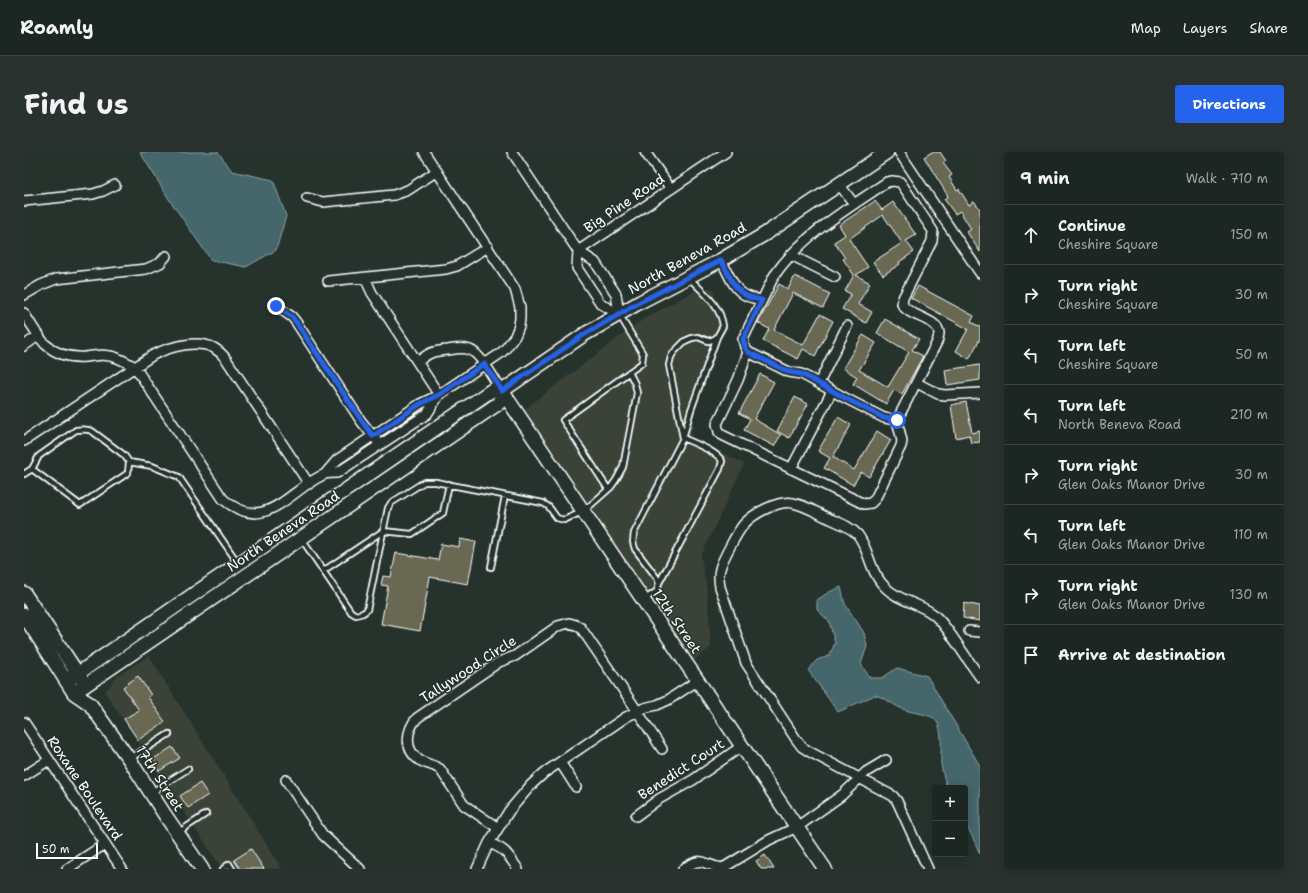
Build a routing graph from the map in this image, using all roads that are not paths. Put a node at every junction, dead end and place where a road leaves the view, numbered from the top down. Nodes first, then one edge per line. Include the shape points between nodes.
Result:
1 (424, 152) edge
2 (512, 152) edge
3 (646, 152) edge
4 (726, 152) edge
5 (887, 152) edge
6 (899, 152) edge
7 (437, 171) junction
8 (839, 184) junction
9 (115, 185) dead end
10 (670, 189) junction
11 (306, 198) dead end
12 (24, 201) edge
13 (854, 204) junction
14 (488, 247) junction
15 (578, 251) junction
16 (791, 255) junction
17 (166, 256) dead end
18 (721, 260) junction
19 (980, 273) edge
20 (688, 277) junction
21 (835, 277) dead end
22 (365, 278) junction
23 (328, 281) dead end
24 (24, 295) edge
25 (762, 300) junction
26 (276, 306) dead end
27 (24, 313) edge
28 (619, 314) junction
29 (847, 326) dead end
30 (39, 335) junction
31 (717, 337) junction
32 (24, 346) edge
33 (748, 352) junction
34 (418, 362) junction
35 (484, 364) junction
36 (135, 367) junction
37 (629, 372) junction
38 (819, 383) junction
39 (917, 383) junction
40 (502, 391) junction
41 (832, 391) junction
42 (980, 393) edge
43 (439, 395) junction
44 (897, 420) junction
45 (373, 436) junction
46 (682, 438) junction
47 (24, 441) edge
48 (380, 445) junction
49 (129, 462) junction
50 (32, 469) junction
51 (791, 469) junction
52 (24, 474) edge
53 (325, 474) junction
54 (309, 484) junction
55 (449, 484) junction
56 (608, 489) junction
57 (505, 496) junction
58 (584, 511) junction
59 (383, 531) junction
60 (301, 538) junction
61 (239, 564) junction
62 (491, 567) dead end
63 (323, 571) junction
64 (659, 583) junction
65 (24, 593) edge
66 (644, 600) junction
67 (24, 615) edge
68 (969, 631) dead end
69 (980, 632) edge
70 (78, 674) junction
71 (980, 678) edge
72 (67, 681) junction
73 (697, 681) junction
74 (86, 685) junction
75 (74, 693) junction
76 (90, 704) junction
77 (637, 712) junction
78 (24, 722) edge
79 (169, 734) dead end
80 (742, 746) junction
81 (662, 749) dead end
82 (129, 759) junction
83 (49, 760) junction
84 (886, 760) dead end
85 (560, 762) junction
86 (188, 769) dead end
87 (24, 776) edge
88 (859, 778) junction
89 (286, 780) dead end
90 (576, 787) dead end
91 (151, 793) junction
92 (206, 814) dead end
93 (636, 816) dead end
94 (797, 827) junction
95 (498, 828) junction
96 (177, 833) junction
97 (489, 843) junction
98 (105, 844) junction
99 (67, 869) edge
100 (122, 869) edge
101 (202, 869) edge
102 (222, 869) edge
103 (232, 869) edge
104 (360, 869) edge
105 (477, 869) edge
106 (518, 869) edge
107 (683, 869) edge
108 (825, 869) edge
109 (928, 869) edge

1 - 7 street
2 - 15 street
3 - 10 street
4 - 10 street, Big Pine Road
5 - 8 main road, North Beneva Road
6 - 19 street
7 - 11 street via 408,190 394,195 323,202
7 - 14 street
8 - 13 street
8 - 18 main road, North Beneva Road
9 - 12 street via 93,194
10 - 15 street, Big Pine Road
13 - 16 street via 813,234
13 - 39 street via 887,182 900,182 932,228 932,241 902,300 907,311 938,328 937,342
14 - 22 street via 457,266 446,269
14 - 35 street via 515,289 520,318 512,341 501,353
15 - 28 street via 595,262 616,294
15 - 28 street via 577,268 601,304
16 - 21 street
16 - 25 street via 774,276
17 - 24 street via 160,263 146,269 56,279
18 - 20 main road, North Beneva Road
18 - 25 street via 740,291 746,296
20 - 28 main road, North Beneva Road
20 - 31 lane via 705,293 720,313 724,326
22 - 23 street
22 - 34 street via 372,293
25 - 33 street via 743,339
26 - 45 street via 296,322
27 - 30 street
28 - 37 lane via 643,354 640,365
28 - 40 main road, North Beneva Road
29 - 38 street
30 - 32 street
30 - 36 street via 53,349 68,356 110,356
31 - 46 lane
31 - 46 lane via 708,341 698,337 685,341 671,357 669,365
33 - 38 street
33 - 51 street via 717,424 719,432
34 - 35 street via 433,352 469,349 474,351
34 - 43 street
35 - 40 street
35 - 43 street
36 - 47 street
36 - 54 street via 153,355 175,347 201,344 217,350 226,359
36 - 54 street via 223,499 231,506 248,513 263,512 273,509
37 - 56 lane via 637,389 634,418 623,466
37 - 56 lane via 562,420
38 - 41 street
39 - 42 street via 938,394
39 - 44 street
40 - 58 main road, 12th Street
40 - 60 main road, North Beneva Road via 500,403
40 - 61 main road, North Beneva Road via 492,390
41 - 44 street via 884,418
41 - 51 street
43 - 45 street via 420,404
43 - 48 street via 427,414
44 - 51 street via 902,441 875,499 871,502 864,504
45 - 48 street
45 - 53 street via 337,460
46 - 64 lane via 634,533 635,549
46 - 64 lane via 712,452 722,461
48 - 53 street via 337,473
49 - 50 lane via 124,455 88,429 76,430 39,456
49 - 50 lane via 128,473 80,505
49 - 61 lane via 152,466 178,477
50 - 52 lane
53 - 54 street
55 - 57 lane
55 - 59 lane via 424,482 392,503 388,508
55 - 59 lane via 443,513 412,534
56 - 58 lane
57 - 58 lane via 543,503 557,518 564,520
57 - 62 lane
58 - 66 main road, 12th Street
59 - 63 lane
59 - 63 lane via 366,610 363,613 356,615 351,612
60 - 63 lane
60 - 74 main road, North Beneva Road
61 - 70 main road, North Beneva Road
64 - 66 lane via 657,591
65 - 70 main road, 17th Street
66 - 73 main road, 12th Street
67 - 72 main road, 17th Street
68 - 69 street
70 - 72 main road, North Beneva Road
70 - 74 main road, 17th Street
71 - 88 street via 942,622 925,609 894,595 884,587 871,568 862,542 850,528 790,502 774,506 748,520 742,526 719,570 720,587 743,656 802,747
72 - 75 main road, 17th Street
73 - 77 street via 668,700
73 - 80 main road, 12th Street
74 - 75 main road, North Beneva Road
74 - 76 main road, 17th Street
75 - 76 main road, 17th Street
76 - 82 main road, 17th Street
77 - 81 street
77 - 85 street
77 - 95 street, Tallywood Circle via 581,628 569,623 558,626 515,656 499,662 417,718 410,728 408,742 414,755 440,769 464,805
78 - 83 street, Roxane Boulevard
79 - 82 lane
80 - 93 street, Benedict Court
80 - 94 main road, 12th Street
82 - 91 main road, 17th Street
83 - 87 street
83 - 98 street, Roxane Boulevard
84 - 88 street
85 - 90 street
85 - 95 street via 531,785
86 - 91 lane
88 - 94 street via 842,795
88 - 109 street via 898,801
89 - 104 street via 323,836
91 - 96 main road, 17th Street
92 - 96 lane
94 - 107 street via 769,840 723,868 697,861
94 - 108 main road, 12th Street
95 - 97 street
96 - 101 main road, 17th Street
97 - 105 street
97 - 106 street via 506,852
98 - 99 street
98 - 100 street, Roxane Boulevard
102 - 103 lane via 229,864

